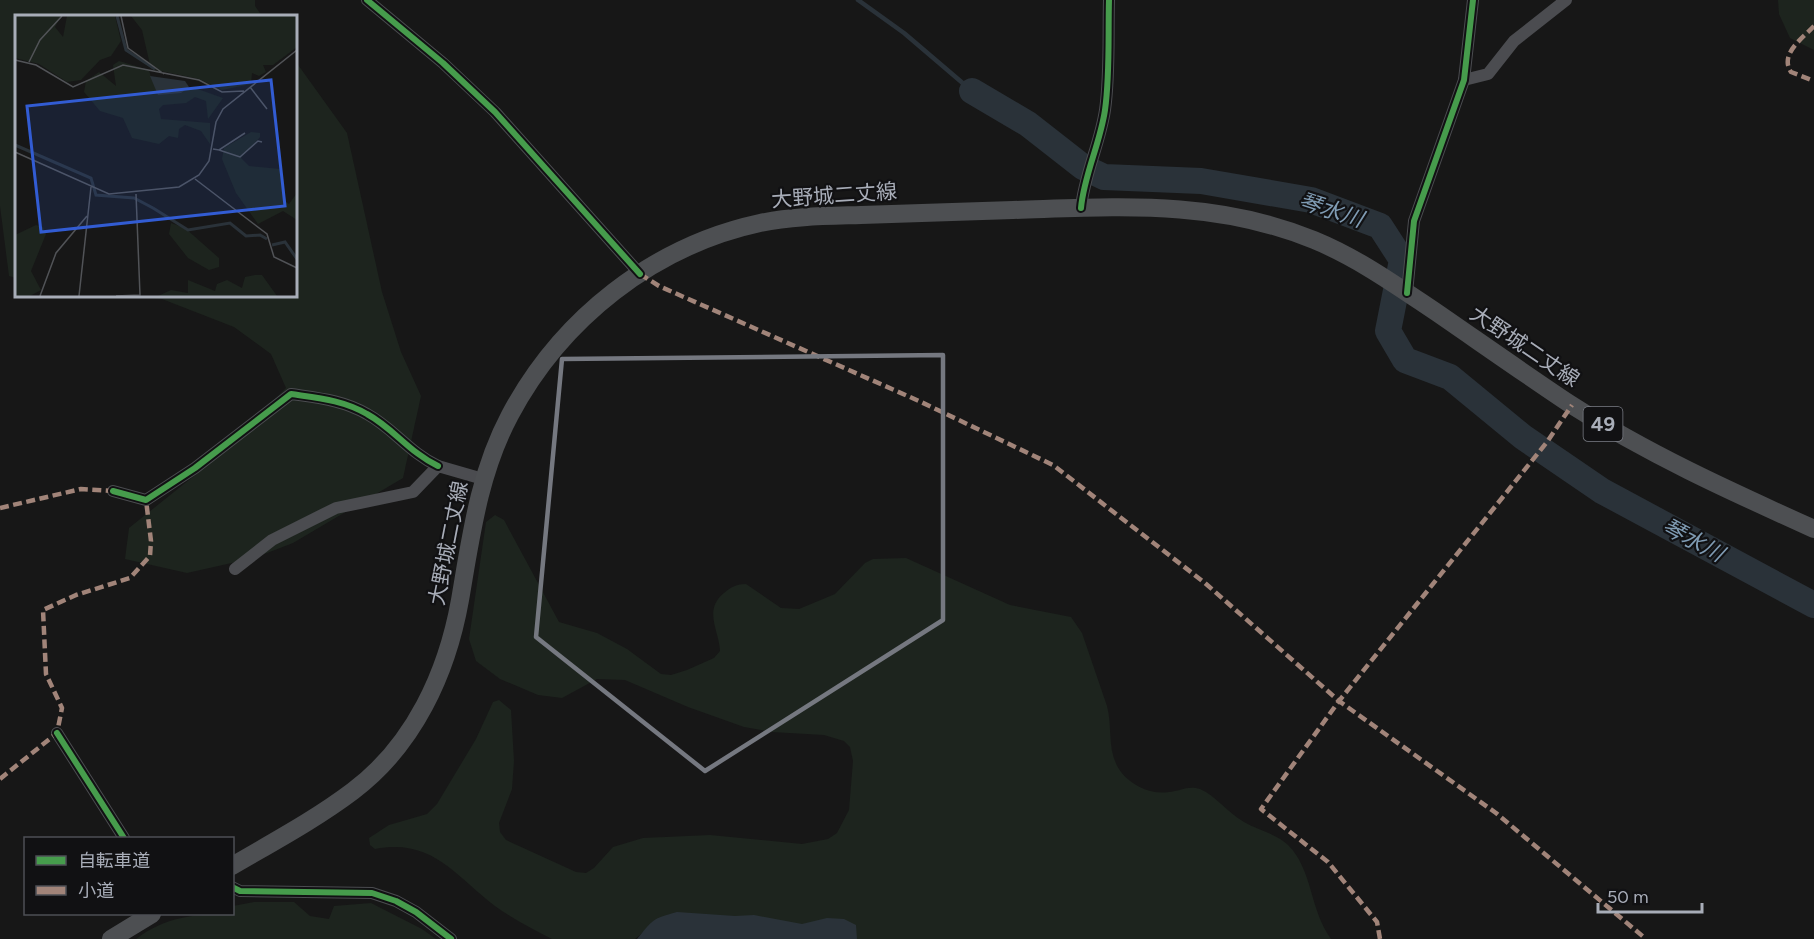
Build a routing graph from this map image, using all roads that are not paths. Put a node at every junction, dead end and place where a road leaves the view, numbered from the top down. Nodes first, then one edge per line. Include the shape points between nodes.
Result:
1 (367, 0) edge
2 (1109, 0) edge
3 (1473, 0) edge
4 (1566, 0) edge
5 (1464, 80) junction
6 (1082, 208) junction
7 (639, 274) junction
8 (1407, 292) junction
9 (438, 466) junction
10 (483, 478) junction
11 (113, 491) dead end
12 (1814, 529) edge
13 (235, 569) dead end
14 (57, 733) dead end
15 (123, 837) edge
16 (234, 865) edge
17 (234, 888) edge
18 (150, 915) edge
19 (111, 939) edge
20 (451, 939) edge

1 - 7 street via 443,63 503,120
2 - 6 street via 1105,109
3 - 5 street
4 - 5 street via 1514,41 1488,74
5 - 8 street via 1414,221
6 - 7 main road, 大野城二丈線 / 49 via 830,216 759,223 688,247
6 - 8 main road, 大野城二丈線 / 49 via 1194,209 1241,216 1318,242
7 - 10 main road, 大野城二丈線 / 49 via 583,316 554,348 507,420
8 - 12 main road, 大野城二丈線 / 49 via 1572,405 1652,454
9 - 10 street
9 - 11 street via 420,458 369,414 338,401 291,394 195,468 146,500
9 - 13 street via 413,492 336,508 272,540
10 - 16 main road, 大野城二丈線 / 49 via 449,648 417,721 381,766 356,789
14 - 15 street
17 - 20 street via 372,892 416,912
18 - 19 main road

